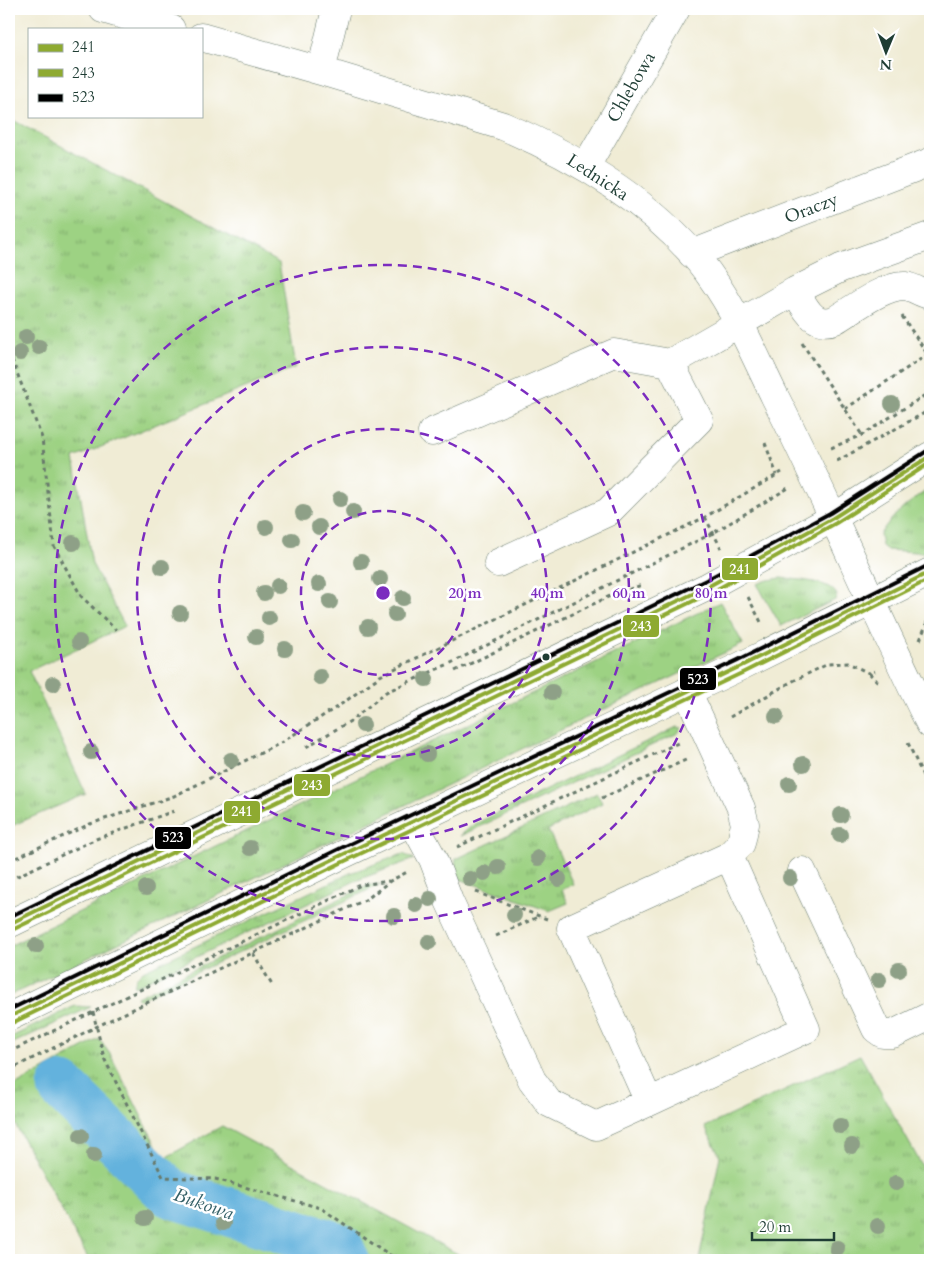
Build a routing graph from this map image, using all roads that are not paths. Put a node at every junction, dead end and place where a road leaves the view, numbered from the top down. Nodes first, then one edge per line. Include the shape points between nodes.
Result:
1 (103, 9) edge
2 (336, 9) edge
3 (676, 9) edge
4 (168, 28) edge
5 (202, 37) edge
6 (321, 71) junction
7 (930, 162) edge
8 (586, 166) junction
9 (929, 237) edge
10 (692, 254) junction
11 (795, 291) junction
12 (930, 295) edge
13 (739, 323) junction
14 (670, 363) junction
15 (432, 432) dead end
16 (930, 456) edge
17 (833, 518) junction
18 (498, 563) dead end
19 (930, 572) edge
20 (871, 603) junction
21 (687, 691) junction
22 (930, 724) edge
23 (414, 822) junction
24 (729, 856) junction
25 (802, 871) dead end
26 (9, 924) edge
27 (930, 1016) edge
28 (9, 1017) edge
29 (649, 1102) junction

1 - 4 main road
2 - 6 main road
3 - 8 main road, Chlebowa
5 - 6 main road, Lednicka
6 - 8 main road, Lednicka via 503,126
7 - 10 main road, Oraczy
8 - 10 main road, Lednicka via 646,209
9 - 11 main road via 841,268
10 - 13 main road, Lednicka via 720,288
11 - 12 main road via 810,314 826,323 892,288 906,286
11 - 13 main road
13 - 14 main road
13 - 17 main road, Lednicka
14 - 15 main road via 614,353
14 - 18 main road via 699,420 608,512
16 - 17 main road
17 - 20 main road, Lednicka
17 - 26 main road via 709,586
19 - 20 main road
20 - 21 main road
20 - 22 main road, Lednicka
21 - 23 main road
21 - 24 main road via 741,808 745,824 741,844
23 - 28 main road
23 - 29 main road via 532,1080 549,1103 596,1126
24 - 29 main road via 806,1029
24 - 29 main road via 571,928
25 - 27 main road via 876,1029 883,1034 893,1034

